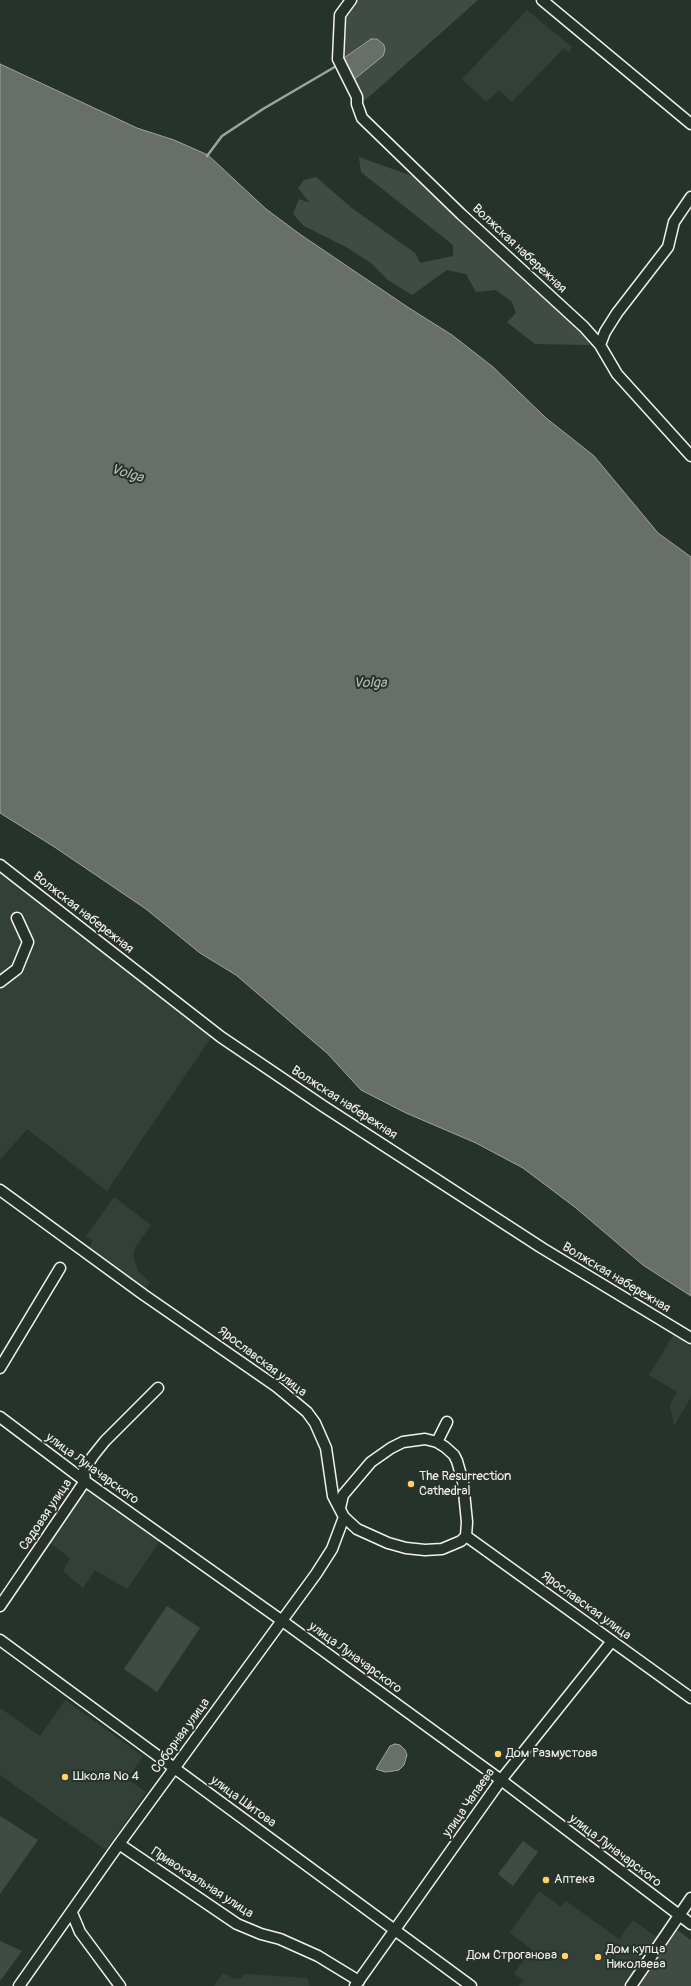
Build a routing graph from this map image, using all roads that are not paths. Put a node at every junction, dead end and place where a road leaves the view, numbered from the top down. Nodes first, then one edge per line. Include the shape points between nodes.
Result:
1 (351, 0) edge
2 (542, 0) edge
3 (691, 124) edge
4 (691, 197) edge
5 (609, 326) junction
6 (584, 327) junction
7 (600, 346) junction
8 (691, 456) edge
9 (0, 865) edge
10 (17, 918) dead end
11 (0, 982) edge
12 (0, 1190) edge
13 (60, 1268) dead end
14 (691, 1338) edge
15 (0, 1368) edge
16 (158, 1388) dead end
17 (0, 1417) edge
18 (448, 1422) dead end
19 (437, 1442) junction
20 (85, 1481) junction
21 (342, 1513) junction
22 (466, 1536) junction
23 (0, 1606) edge
24 (281, 1620) junction
25 (0, 1640) edge
26 (612, 1641) junction
27 (691, 1698) edge
28 (174, 1768) junction
29 (500, 1780) junction
30 (119, 1844) junction
31 (691, 1898) edge
32 (72, 1913) junction
33 (679, 1915) junction
34 (691, 1924) edge
35 (396, 1929) junction
36 (357, 1984) edge
37 (19, 1986) edge
38 (120, 1986) edge
39 (471, 1986) edge
40 (631, 1986) edge

1 - 6 street, Волжская набережная via 340,15 338,59 357,97 362,118 461,214
2 - 3 street
4 - 5 street via 674,222 668,248
5 - 6 street
5 - 7 street
6 - 7 street, Волжская набережная
7 - 8 street, Волжская набережная via 617,374
9 - 14 street, Волжская набережная via 221,1037 542,1248
10 - 11 street via 28,942 17,969
12 - 21 street, Ярославская улица via 278,1387 307,1412 326,1448 334,1496
13 - 15 street
16 - 20 street, Садовая улица via 104,1441 84,1470
17 - 20 street, улица Луначарского
18 - 19 street
19 - 21 street, Соборная улица via 426,1439 403,1442 380,1455 343,1495
19 - 22 street via 454,1455 460,1468 466,1510
20 - 23 street, Садовая улица
20 - 24 street, улица Луначарского
21 - 22 street, Ярославская улица via 357,1529 371,1537 406,1548 442,1549 461,1541
21 - 24 street, Соборная улица via 332,1549
22 - 26 street, Ярославская улица
24 - 28 street, Соборная улица
24 - 29 street, улица Луначарского
25 - 28 street, улица Шитова
26 - 27 street, Ярославская улица
26 - 29 street, улица Чапаева
28 - 30 street, Соборная улица
28 - 35 street, улица Шитова
29 - 33 street, улица Луначарского
29 - 35 street, улица Чапаева
30 - 32 street, Соборная улица
30 - 36 street, Привокзальная улица via 237,1924 312,1953
31 - 33 street
32 - 37 street, Соборная улица
32 - 38 street via 80,1932
33 - 34 street, улица Луначарского
33 - 40 street
35 - 36 street, улица Чапаева
35 - 39 street, улица Шитова

